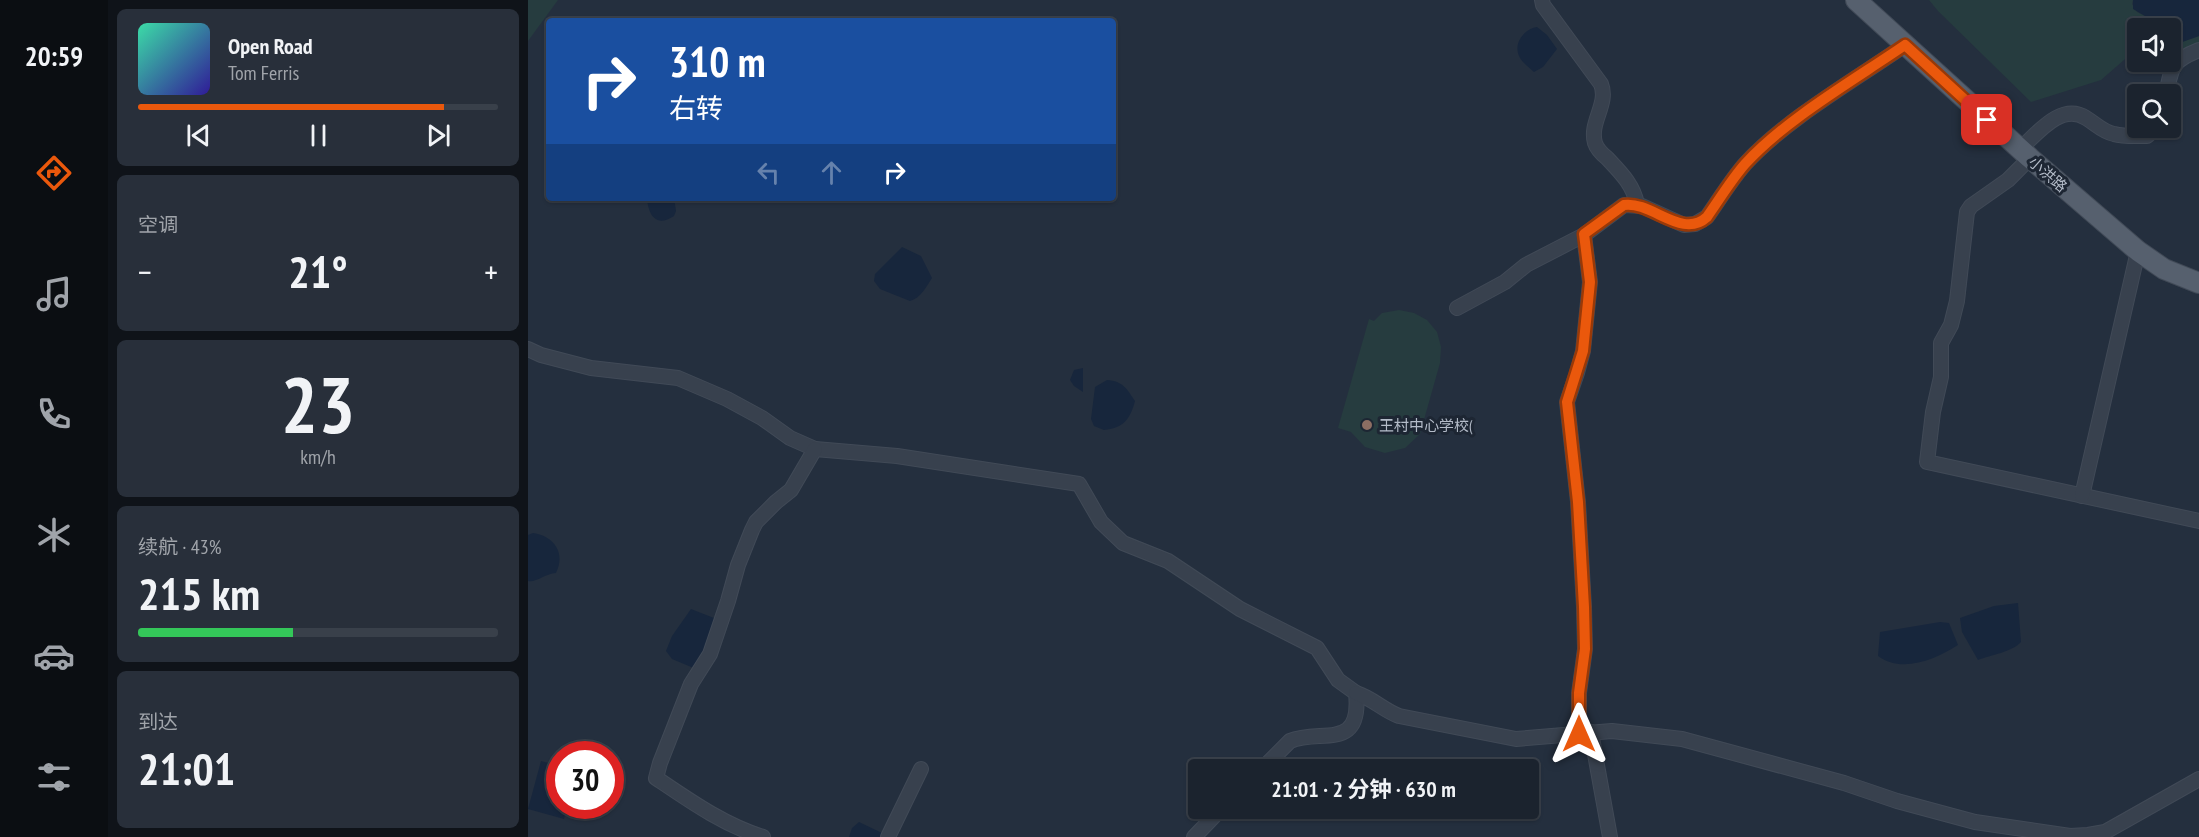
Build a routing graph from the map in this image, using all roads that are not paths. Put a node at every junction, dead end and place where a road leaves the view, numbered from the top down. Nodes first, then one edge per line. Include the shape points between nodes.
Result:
1 (1542, 0) edge
2 (1856, 0) edge
3 (1905, 45) junction
4 (2199, 50) edge
5 (2169, 84) edge
6 (2127, 135) edge
7 (2025, 154) junction
8 (1637, 204) junction
9 (1584, 234) junction
10 (2138, 251) junction
11 (2199, 284) edge
12 (1457, 308) dead end
13 (528, 350) edge
14 (815, 449) junction
15 (2082, 496) junction
16 (2199, 521) edge
17 (1356, 693) junction
18 (1585, 733) junction
19 (1272, 759) edge
20 (921, 769) dead end
21 (2199, 779) edge
22 (1211, 819) edge
23 (2108, 834) edge
24 (764, 837) edge
25 (888, 837) edge
26 (1194, 837) edge
27 (1610, 837) edge

1 - 8 street via 1601,84 1603,98 1594,130 1595,144 1629,182
2 - 3 main road, 小洪路
3 - 7 main road, 小洪路
3 - 8 street via 1772,139 1744,165 1699,223 1684,225
4 - 5 street via 2174,64
6 - 7 street via 2103,130 2071,112 2051,121
7 - 10 main road, 小洪路
7 - 15 street via 2008,180 1967,212 1957,301 1951,325 1941,342 1941,377 1927,462
8 - 9 street via 1624,205
9 - 12 street
9 - 18 street via 1590,282 1583,351 1567,402 1584,607 1585,649 1579,693
10 - 11 main road, 小洪路 via 2164,269
10 - 15 street
13 - 14 street via 591,368 678,378 727,399
14 - 17 street via 897,456 1079,484 1095,513 1122,543 1168,561 1240,609 1317,648 1338,680
14 - 24 street via 791,490 752,530 710,654 691,684 656,778 704,810
15 - 16 street
17 - 18 street via 1399,716 1516,739
17 - 19 street via 1354,717 1346,730 1328,737 1295,738
18 - 23 street via 1612,731 1682,739 1993,826 2070,836
18 - 27 street
20 - 25 street
21 - 23 street
22 - 26 street

